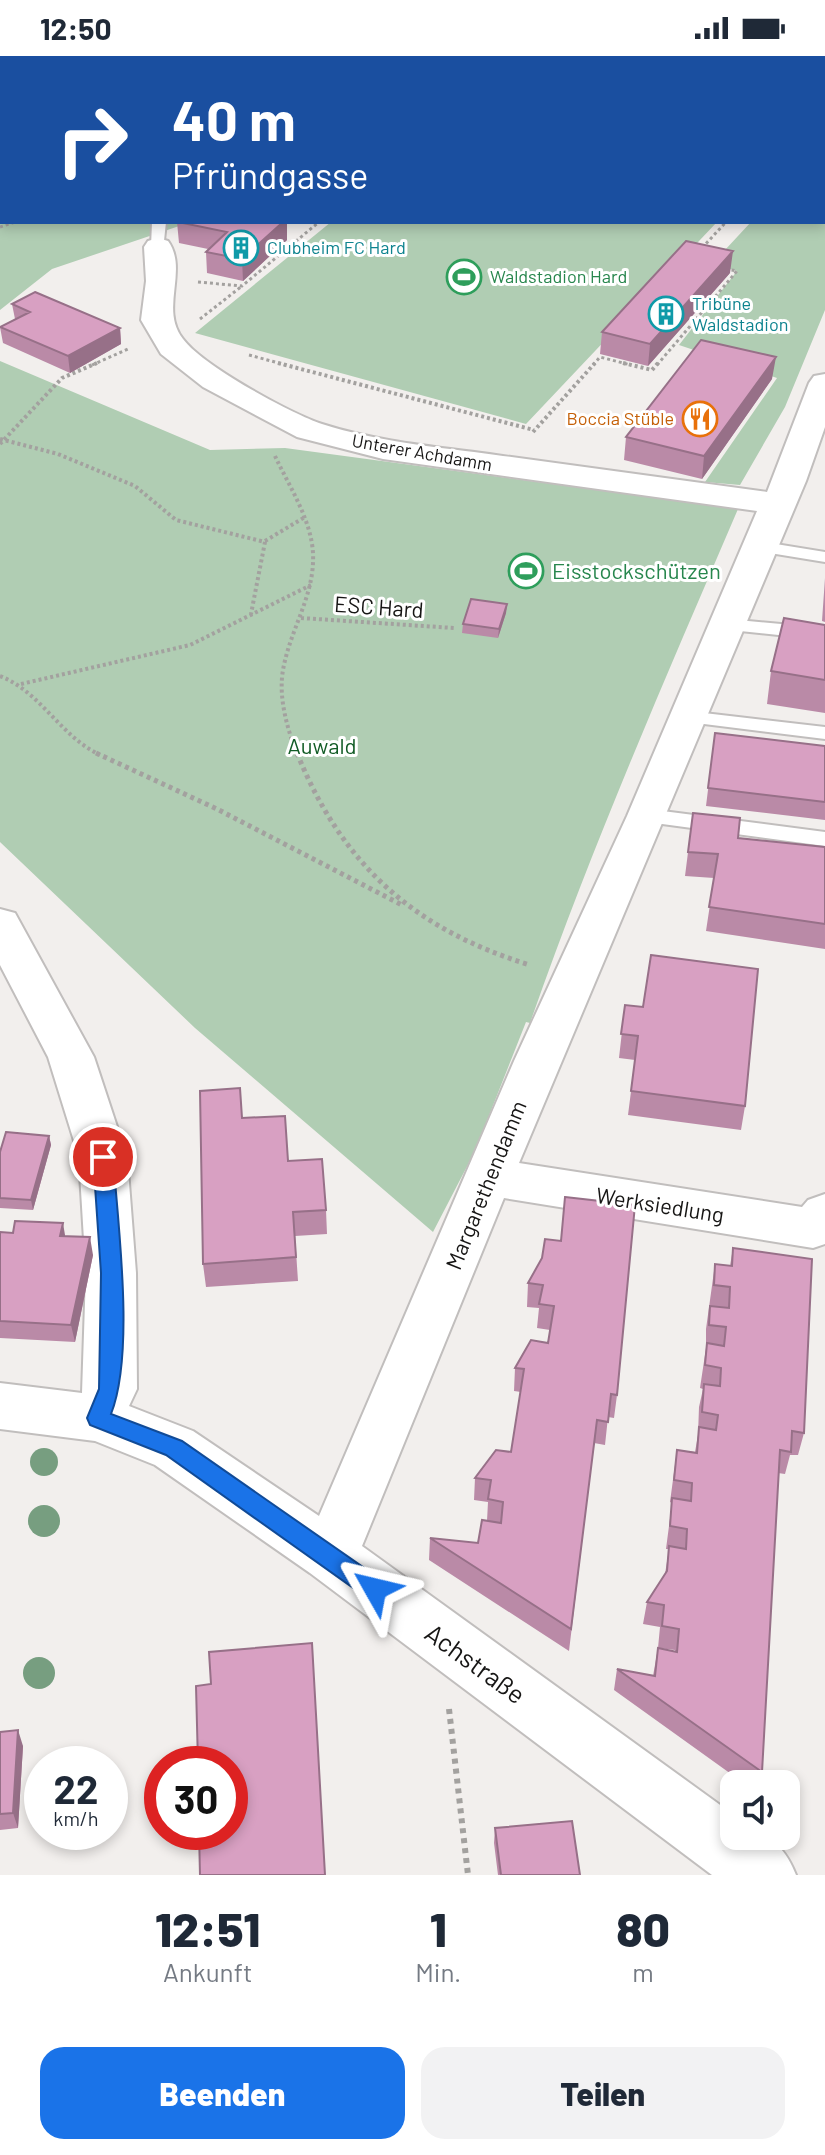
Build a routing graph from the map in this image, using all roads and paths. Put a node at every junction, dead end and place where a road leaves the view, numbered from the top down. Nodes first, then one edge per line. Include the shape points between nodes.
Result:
1 (317, 224) edge
2 (724, 224) edge
3 (158, 234) edge
4 (700, 251) edge
5 (721, 268) edge
6 (161, 281) junction
7 (242, 286) junction
8 (176, 330) junction
9 (242, 353) dead end
10 (825, 383) edge
11 (268, 410) junction
12 (534, 430) junction
13 (1, 442) edge
14 (509, 467) junction
15 (777, 504) junction
16 (305, 517) junction
17 (265, 542) junction
18 (758, 546) junction
19 (825, 557) edge
20 (312, 585) junction
21 (251, 614) junction
22 (301, 618) junction
23 (727, 625) junction
24 (454, 628) dead end
25 (825, 634) edge
26 (0, 676) edge
27 (21, 684) junction
28 (687, 717) junction
29 (825, 733) edge
30 (647, 816) junction
31 (825, 839) edge
32 (408, 909) junction
33 (0, 924) edge
34 (572, 978) junction
35 (489, 1177) junction
36 (819, 1221) edge
37 (0, 1406) edge
38 (98, 1418) junction
39 (330, 1555) junction
40 (441, 1640) junction
41 (468, 1875) edge
42 (764, 1875) edge

1 - 7 path
2 - 4 path
3 - 6 street
5 - 12 path via 737,271 652,370 600,357
6 - 7 path
6 - 8 street via 156,320
7 - 8 path
8 - 11 street, Unterer Achdamm via 214,380
8 - 13 path via 62,378
9 - 12 path
10 - 15 street, Margarethendamm
11 - 14 street, Unterer Achdamm via 309,430 383,449
11 - 16 path via 267,439
12 - 14 path
13 - 17 path via 58,454 102,471 135,486 176,520
14 - 15 street, Unterer Achdamm
15 - 18 street, Margarethendamm
16 - 17 path
16 - 20 path via 316,561
17 - 21 path
18 - 19 lane
18 - 23 street, Margarethendamm
20 - 21 path
20 - 22 path
21 - 27 path via 190,645
22 - 24 path, ESC Hard
22 - 32 path via 282,678 298,757 339,833
23 - 25 lane
23 - 28 street, Margarethendamm
26 - 27 path
27 - 32 path via 79,745 217,809
28 - 29 lane
28 - 30 street, Margarethendamm
30 - 31 lane
30 - 34 street, Margarethendamm
32 - 34 path via 485,954
33 - 38 street via 71,1057 103,1157 111,1273 110,1389
34 - 35 street, Margarethendamm
35 - 36 street, Werksiedlung
35 - 39 street, Margarethendamm
37 - 38 street, Achstraße
38 - 39 street, Achstraße via 174,1448
39 - 40 street, Achstraße
40 - 41 path
40 - 42 street, Achstraße

